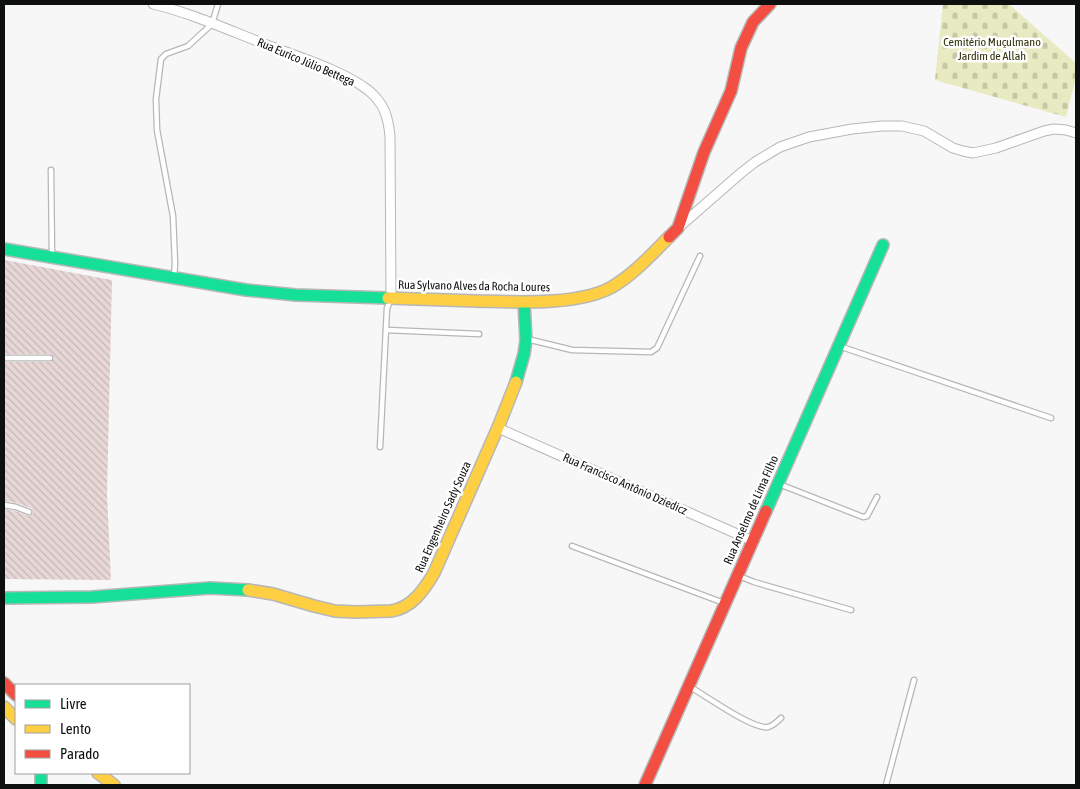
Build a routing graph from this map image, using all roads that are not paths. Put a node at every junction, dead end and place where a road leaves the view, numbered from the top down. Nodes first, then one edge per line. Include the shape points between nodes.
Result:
1 (153, 4) edge
2 (218, 4) edge
3 (770, 4) edge
4 (212, 24) junction
5 (1076, 133) edge
6 (51, 170) dead end
7 (678, 228) junction
8 (883, 245) dead end
9 (4, 249) edge
10 (700, 256) dead end
11 (52, 257) junction
12 (174, 278) junction
13 (391, 298) junction
14 (524, 302) junction
15 (386, 330) junction
16 (479, 334) dead end
17 (526, 339) junction
18 (839, 346) junction
19 (4, 358) edge
20 (50, 358) dead end
21 (1051, 418) dead end
22 (498, 428) junction
23 (380, 447) dead end
24 (778, 484) junction
25 (877, 497) dead end
26 (4, 505) edge
27 (29, 512) dead end
28 (753, 540) junction
29 (572, 546) dead end
30 (738, 576) junction
31 (4, 598) edge
32 (725, 604) junction
33 (851, 610) dead end
34 (914, 680) dead end
35 (4, 683) edge
36 (689, 686) junction
37 (15, 694) edge
38 (4, 707) edge
39 (15, 718) edge
40 (781, 718) dead end
41 (99, 774) edge
42 (114, 785) edge
43 (645, 785) edge
44 (886, 785) edge

1 - 4 street, Rua Eurico Júlio Bettega
2 - 4 lane
3 - 7 main road, Rua Sylvano Alves da Rocha Loures via 753,22 741,48 731,91 704,152
4 - 12 lane via 188,46 161,59 156,99 157,130 173,216
4 - 13 street, Rua Eurico Júlio Bettega via 344,76 369,91 385,110 390,136
5 - 7 street via 1054,129 973,153 954,148 924,131 902,126 852,129 809,137 780,147 755,162
6 - 11 lane
7 - 14 main road, Rua Sylvano Alves da Rocha Loures via 655,253 611,287 595,294 562,300
8 - 18 main road, Rua Anselmo de Lima Filho
9 - 11 main road, Rua Sylvano Alves da Rocha Loures
10 - 17 lane via 657,348 651,352 572,350
11 - 12 main road, Rua Sylvano Alves da Rocha Loures
12 - 13 main road, Rua Sylvano Alves da Rocha Loures via 263,292
13 - 14 main road, Rua Sylvano Alves da Rocha Loures
13 - 15 lane via 386,308
14 - 17 main road, Rua Engenheiro Sady Souza
15 - 16 lane
15 - 23 lane
17 - 22 main road, Rua Engenheiro Sady Souza via 523,358
18 - 21 lane
18 - 24 main road, Rua Anselmo de Lima Filho
19 - 20 lane
22 - 28 street, Rua Francisco Antônio Dziedicz
22 - 31 main road, Rua Engenheiro Sady Souza via 431,579 419,596 398,610 348,612 263,592 213,588 82,597
24 - 25 lane via 863,517 869,514
24 - 28 main road, Rua Anselmo de Lima Filho
26 - 27 lane
28 - 30 main road, Rua Anselmo de Lima Filho
29 - 32 lane
30 - 32 main road, Rua Anselmo de Lima Filho
30 - 33 lane
32 - 36 main road, Rua Anselmo de Lima Filho
34 - 44 lane
35 - 37 main road
36 - 40 lane via 760,727 769,727
36 - 43 main road, Rua Anselmo de Lima Filho
38 - 39 main road
41 - 42 main road

